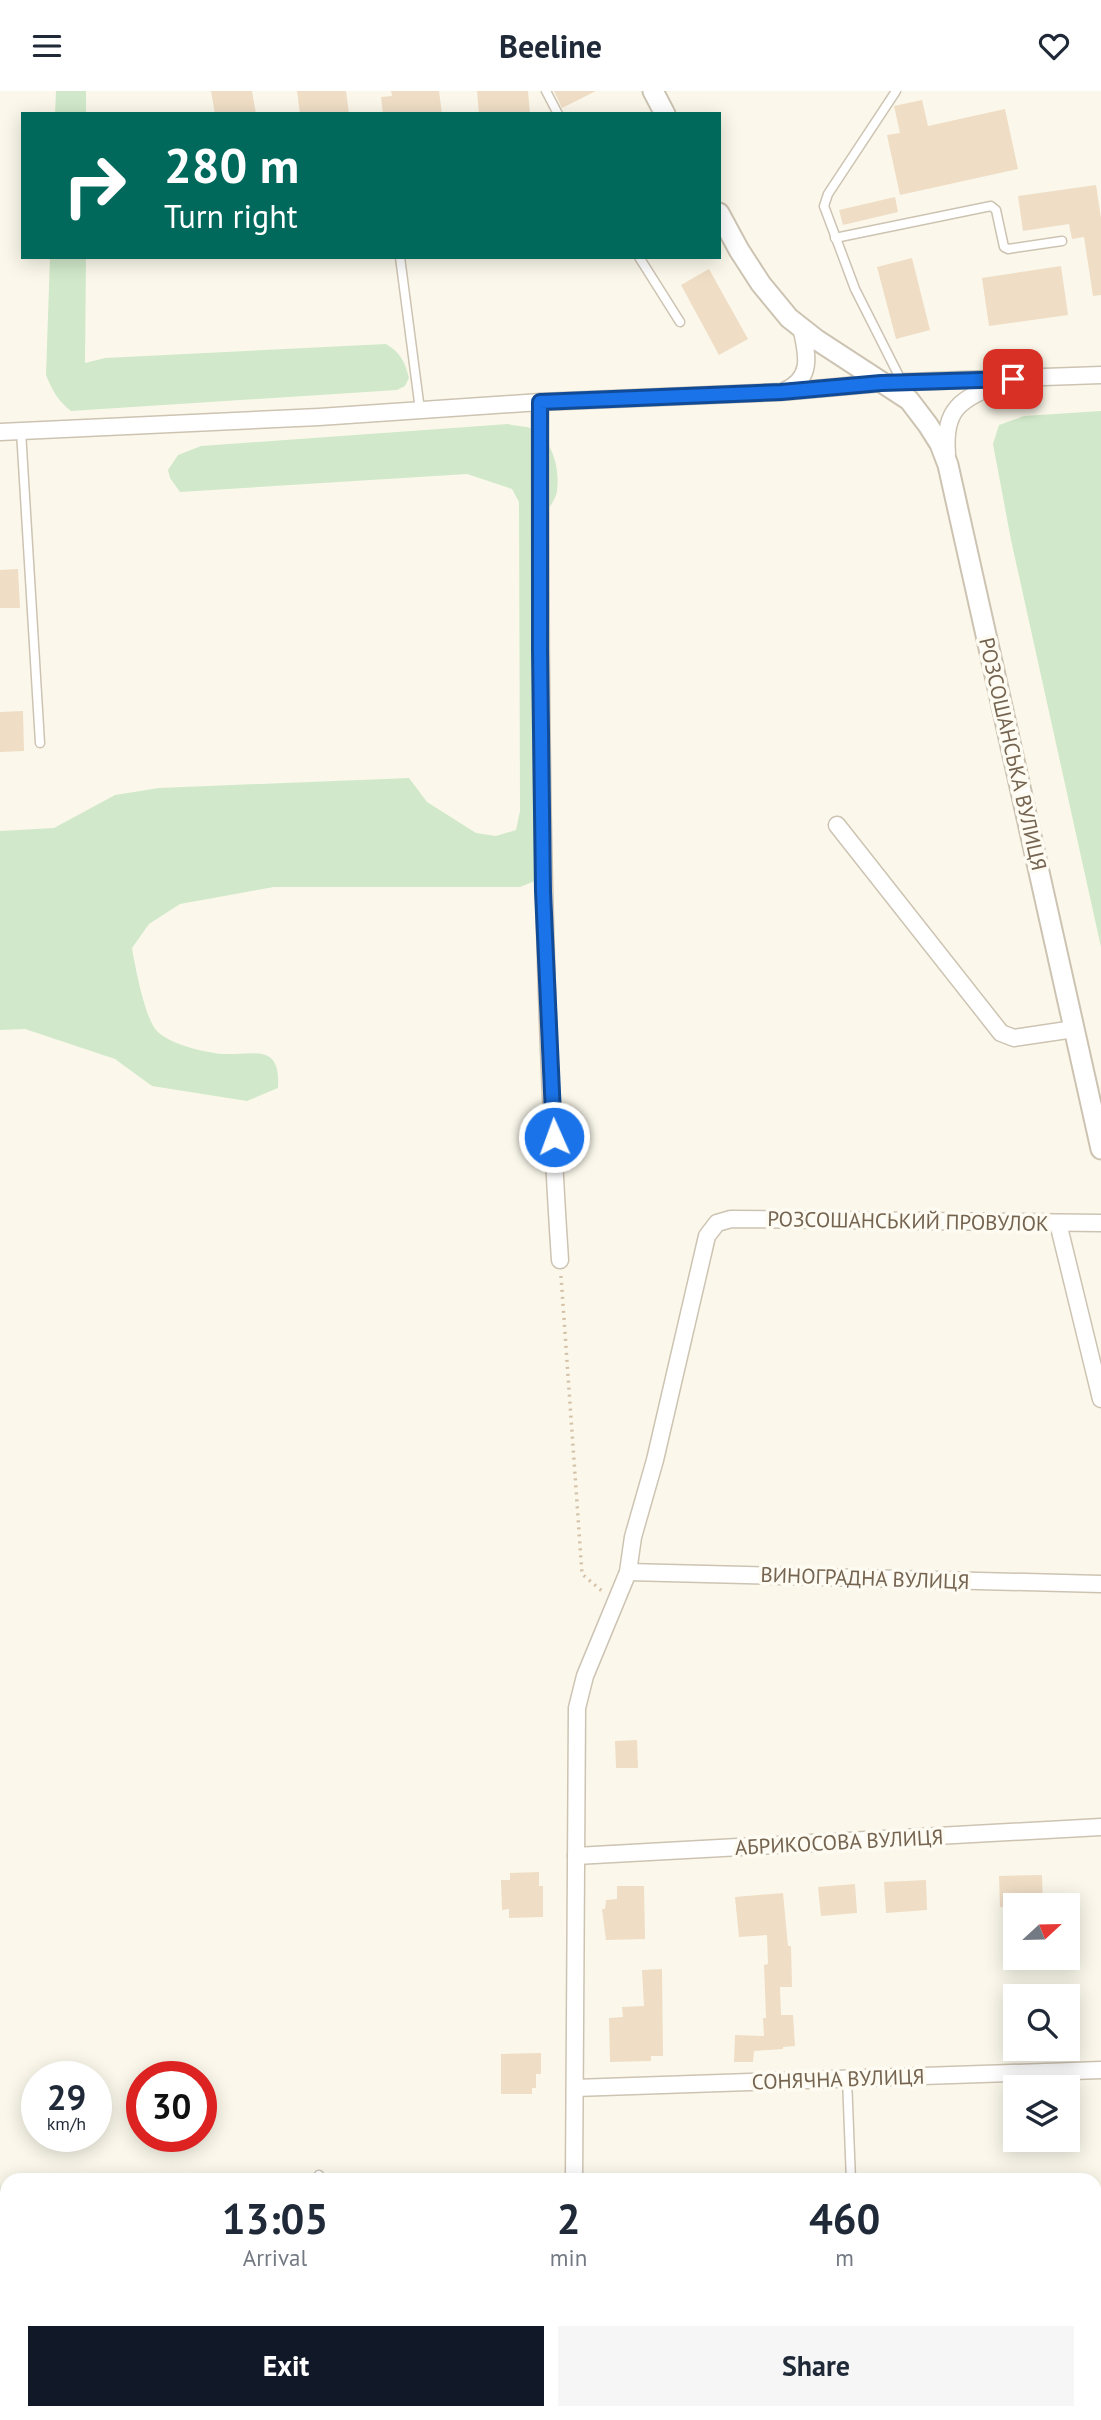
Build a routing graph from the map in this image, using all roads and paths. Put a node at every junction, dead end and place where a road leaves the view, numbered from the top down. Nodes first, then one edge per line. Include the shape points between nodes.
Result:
1 (546, 91) edge
2 (653, 91) edge
3 (897, 91) edge
4 (557, 112) edge
5 (664, 112) edge
6 (721, 217) edge
7 (835, 238) junction
8 (1062, 241) dead end
9 (400, 259) edge
10 (640, 259) edge
11 (680, 322) dead end
12 (802, 327) junction
13 (1101, 375) edge
14 (1013, 379) junction
15 (881, 383) junction
16 (906, 391) junction
17 (781, 392) junction
18 (540, 402) junction
19 (420, 410) junction
20 (21, 431) junction
21 (0, 432) edge
22 (948, 465) junction
23 (40, 743) dead end
24 (837, 825) dead end
25 (1074, 1029) junction
26 (1101, 1149) edge
27 (1058, 1223) junction
28 (1101, 1223) edge
29 (560, 1260) joint
30 (1101, 1399) edge
31 (628, 1571) junction
32 (1101, 1584) edge
33 (1101, 1827) edge
34 (576, 1856) junction
35 (1101, 2070) edge
36 (847, 2078) junction
37 (575, 2088) junction
38 (575, 2173) edge
39 (851, 2173) edge

1 - 4 lane
2 - 5 street
3 - 7 lane via 828,194 824,206
6 - 12 street, РОЗСОШАНСЬКА ВУЛИЦЯ via 761,284
7 - 8 lane via 991,205 1004,247
7 - 16 lane
9 - 19 lane
10 - 11 lane
12 - 15 street, РОЗСОШАНСЬКА ВУЛИЦЯ
12 - 17 street via 803,377
13 - 14 street
14 - 16 street
14 - 22 street via 979,392 953,413 947,425
15 - 16 street, РОЗСОШАНСЬКА ВУЛИЦЯ
15 - 17 street
16 - 22 street, РОЗСОШАНСЬКА ВУЛИЦЯ
17 - 18 street
18 - 19 street
18 - 29 street via 544,905
19 - 20 street
20 - 21 street
20 - 23 lane
22 - 25 street, РОЗСОШАНСЬКА ВУЛИЦЯ
24 - 25 street via 1001,1033 1014,1038
25 - 26 street, РОЗСОШАНСЬКА ВУЛИЦЯ
27 - 28 street, РОЗСОШАНСЬКИЙ ПРОВУЛОК
27 - 30 street
27 - 31 street, РОЗСОШАНСЬКИЙ ПРОВУЛОК via 731,1219 717,1223 707,1236
29 - 31 path via 582,1574 602,1592
31 - 32 street, ВИНОГРАДНА ВУЛИЦЯ
31 - 34 street via 585,1676 577,1708
33 - 34 street, АБРИКОСОВА ВУЛИЦЯ
34 - 37 street
35 - 36 street, СОНЯЧНА ВУЛИЦЯ
36 - 37 street, СОНЯЧНА ВУЛИЦЯ
36 - 39 lane
37 - 38 street

